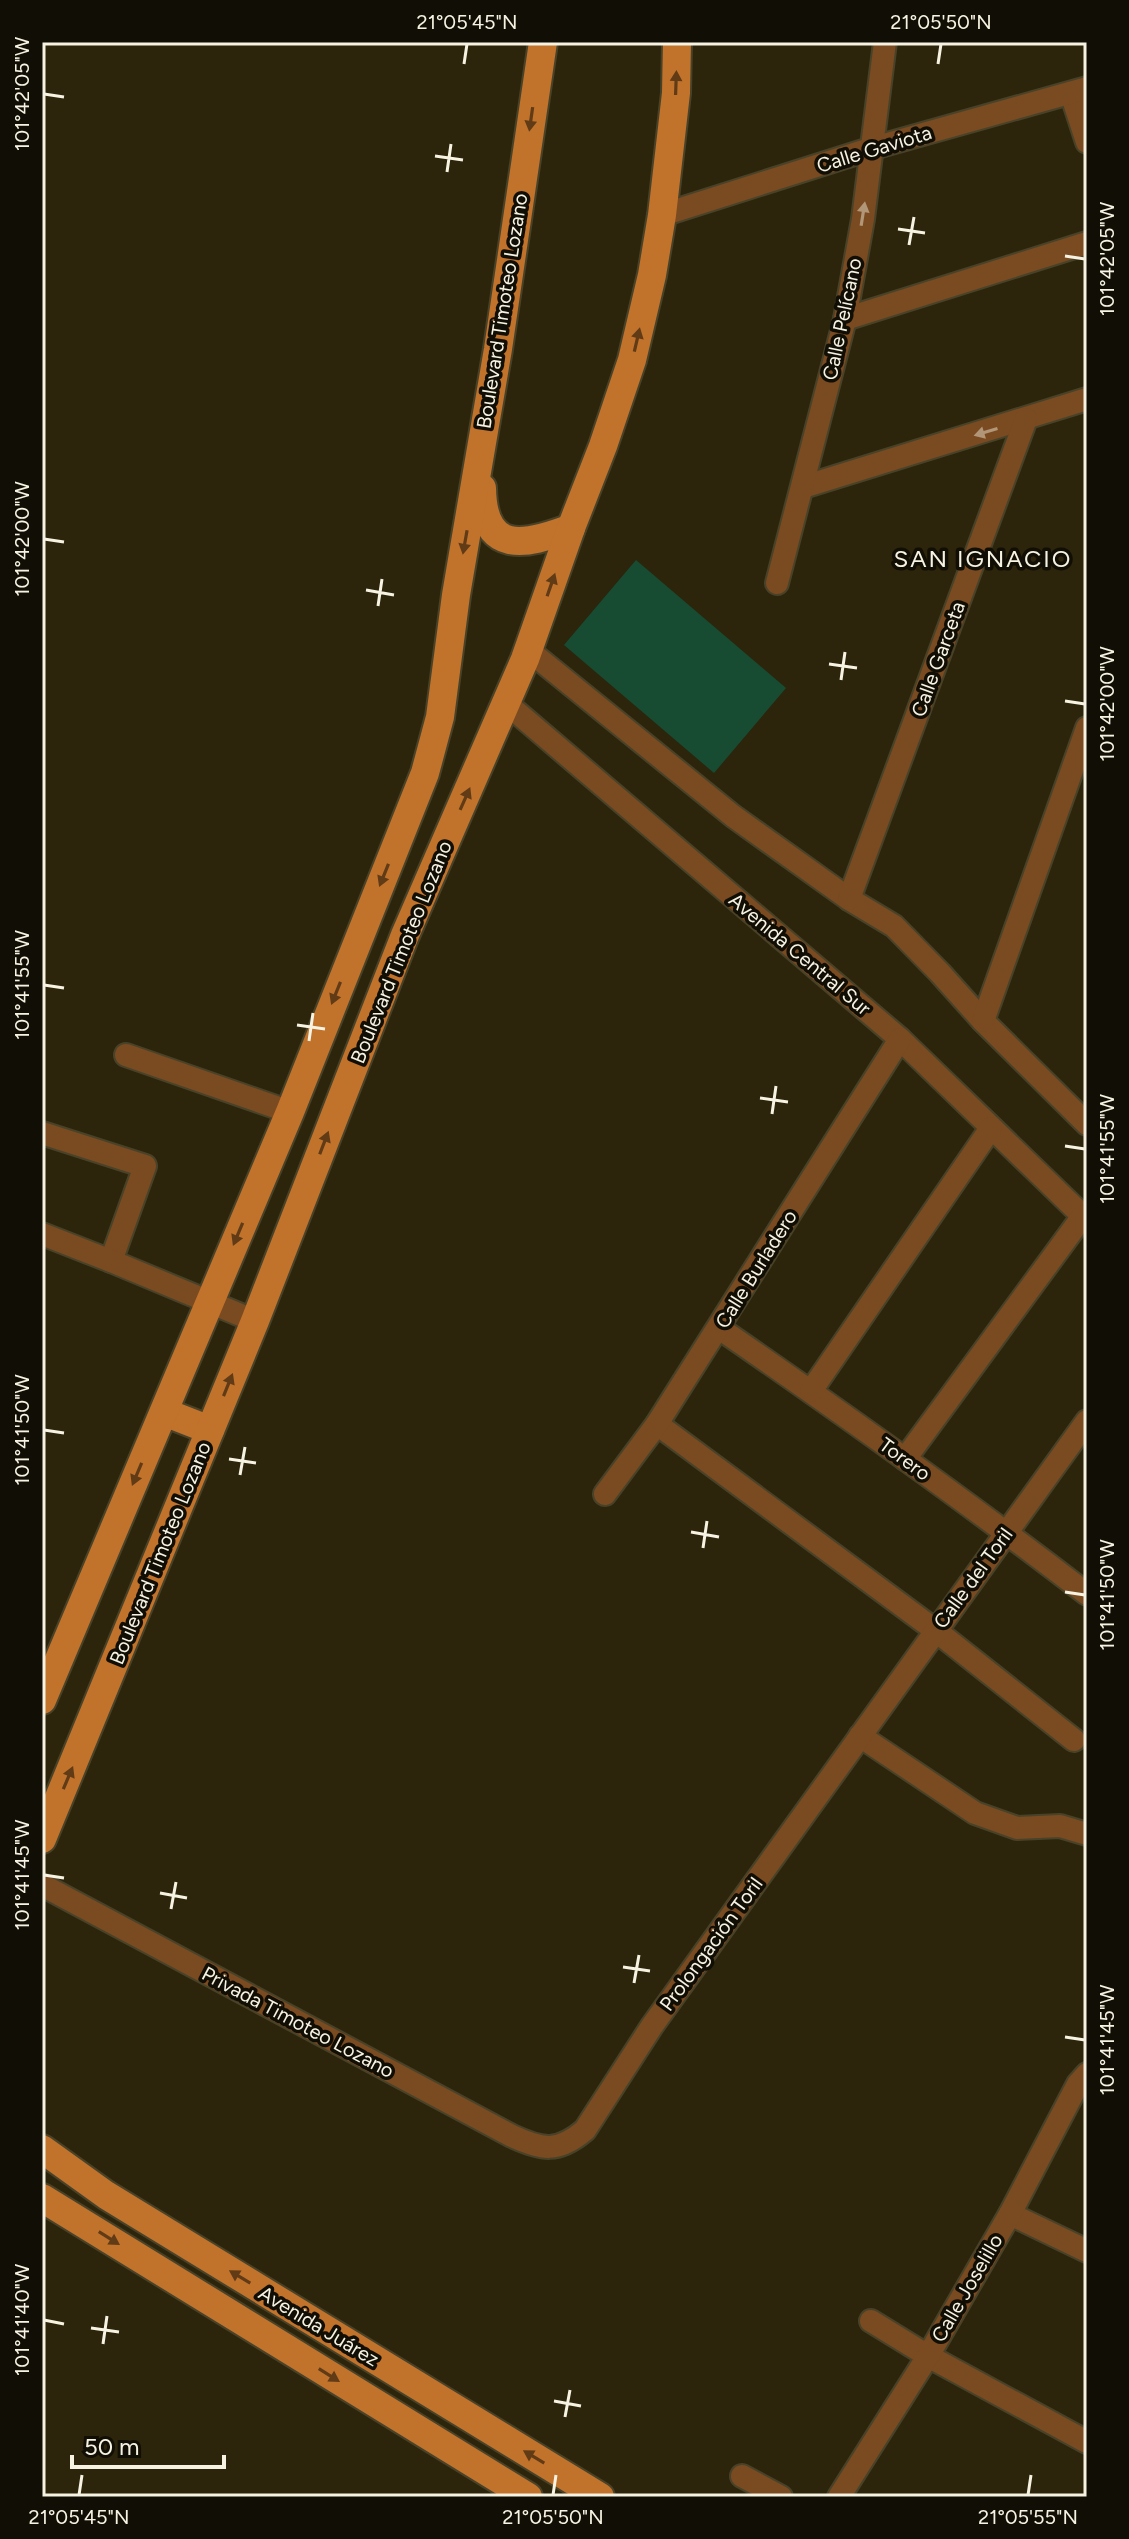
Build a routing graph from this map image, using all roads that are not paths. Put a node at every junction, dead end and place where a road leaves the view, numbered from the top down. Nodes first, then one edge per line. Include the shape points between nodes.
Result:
1 (543, 42) edge
2 (677, 42) edge
3 (885, 42) edge
4 (1079, 90) edge
5 (1087, 142) edge
6 (873, 148) junction
7 (662, 215) junction
8 (1087, 243) edge
9 (845, 319) junction
10 (1087, 399) edge
11 (1026, 419) junction
12 (481, 447) junction
13 (803, 487) junction
14 (571, 528) junction
15 (777, 583) dead end
16 (519, 674) junction
17 (1087, 728) edge
18 (849, 899) junction
19 (983, 1021) junction
20 (900, 1039) junction
21 (126, 1055) dead end
22 (290, 1112) junction
23 (1087, 1124) edge
24 (991, 1128) junction
25 (42, 1133) edge
26 (1085, 1218) edge
27 (42, 1234) edge
28 (111, 1261) junction
29 (210, 1302) junction
30 (255, 1321) junction
31 (719, 1328) junction
32 (811, 1391) junction
33 (164, 1412) junction
34 (1087, 1421) edge
35 (657, 1424) junction
36 (210, 1430) junction
37 (905, 1459) junction
38 (605, 1494) dead end
39 (1006, 1532) junction
40 (1087, 1594) edge
41 (935, 1630) junction
42 (42, 1700) edge
43 (860, 1736) junction
44 (1074, 1740) dead end
45 (1087, 1834) edge
46 (42, 1839) edge
47 (42, 1885) edge
48 (1087, 2074) edge
49 (559, 2147) joint
50 (42, 2149) edge
51 (42, 2198) edge
52 (1010, 2214) junction
53 (1087, 2251) edge
54 (871, 2321) dead end
55 (928, 2356) junction
56 (1087, 2442) edge
57 (742, 2476) dead end
58 (528, 2497) edge
59 (600, 2497) edge
60 (781, 2497) edge
61 (839, 2497) edge

1 -> 12 main road, Boulevard Timoteo Lozano
7 -> 2 main road, Boulevard Timoteo Lozano
3 - 6 street, Calle Pelícano
4 - 5 street
4 - 6 street, Calle Gaviota
6 - 7 street, Calle Gaviota
9 -> 6 street, Calle Pelícano
14 -> 7 main road, Boulevard Timoteo Lozano via 632,360
8 - 9 street
9 - 13 street, Calle Pelícano
10 - 11 street
11 -> 13 street
11 - 18 street, Calle Garceta
12 - 14 main road via 482,501 495,533 514,542 537,541
12 -> 22 main road, Boulevard Timoteo Lozano via 440,717 425,773
13 - 15 street, Calle Pelícano
16 -> 14 main road, Boulevard Timoteo Lozano
16 - 18 street
16 - 20 street, Avenida Central Sur
30 -> 16 main road, Boulevard Timoteo Lozano via 405,935
17 - 19 street
18 - 19 street via 894,926
19 - 23 street
20 - 24 street, Avenida Central Sur
20 - 31 street, Calle Burladero
21 - 22 street
22 -> 29 main road, Boulevard Timoteo Lozano
24 - 26 street, Avenida Central Sur
24 - 32 street
25 - 28 street via 145,1166
26 - 37 street
27 - 28 street
28 - 29 street
29 - 30 street
29 - 33 main road, Boulevard Timoteo Lozano
36 -> 30 main road, Boulevard Timoteo Lozano
31 - 32 street, Torero
31 - 35 street, Calle Burladero
32 - 37 street, Torero
33 - 36 main road
33 -> 42 main road, Boulevard Timoteo Lozano
34 - 39 street, Calle del Toril
35 - 38 street, Calle Burladero
35 - 41 street
46 -> 36 main road, Boulevard Timoteo Lozano
37 - 39 street, Torero
39 - 40 street, Torero
39 - 41 street, Calle del Toril
41 - 43 street, Calle del Toril
41 - 44 street
43 - 45 street via 975,1813 1017,1828 1060,1826
43 - 49 street, Prolongación Toril via 652,2026 585,2130
47 - 49 street, Privada Timoteo Lozano via 512,2136
48 - 52 street, Calle Joselillo
59 -> 50 main road, Avenida Juárez via 106,2195
51 -> 58 main road, Avenida Juárez
52 - 53 street
52 - 55 street, Calle Joselillo
54 - 55 street
55 - 56 street
55 - 61 street, Calle Joselillo
57 - 60 street

